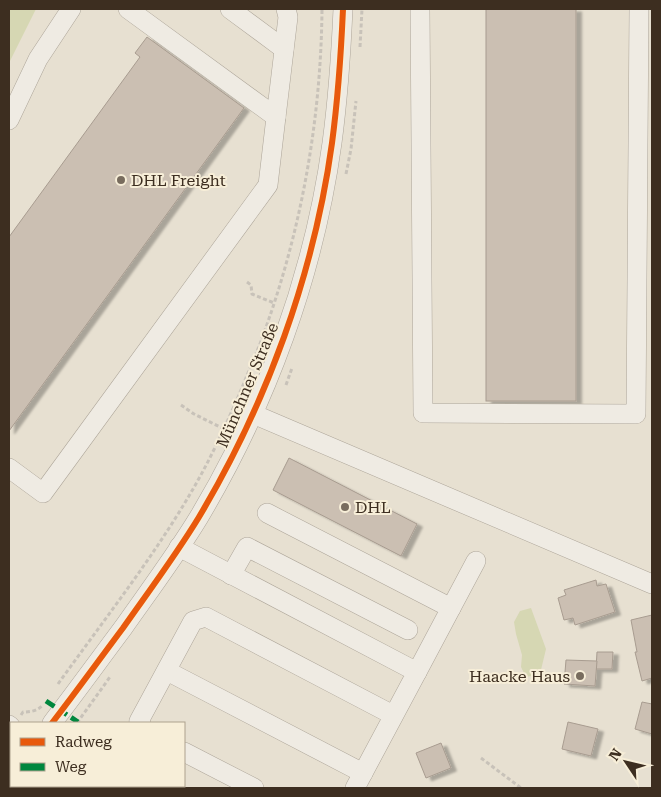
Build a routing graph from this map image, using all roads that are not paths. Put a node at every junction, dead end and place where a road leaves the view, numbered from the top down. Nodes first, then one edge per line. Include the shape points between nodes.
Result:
1 (71, 9) edge
2 (128, 9) edge
3 (230, 9) edge
4 (286, 9) edge
5 (344, 9) edge
6 (420, 9) edge
7 (639, 9) edge
8 (284, 49) junction
9 (276, 118) junction
10 (9, 120) edge
11 (253, 414) junction
12 (9, 468) edge
13 (267, 514) dead end
14 (179, 547) junction
15 (476, 561) dead end
16 (231, 575) junction
17 (652, 584) edge
18 (451, 608) junction
19 (408, 630) dead end
20 (167, 671) junction
21 (417, 672) junction
22 (393, 715) junction
23 (53, 722) edge
24 (140, 722) edge
25 (185, 753) edge
26 (359, 781) edge
27 (254, 788) edge

1 - 10 street via 38,59
2 - 9 street
3 - 8 street
4 - 8 street
5 - 11 street, Münchner Straße via 333,136 315,233 289,322
6 - 7 street via 423,413 626,414 636,414
8 - 9 street
9 - 12 street via 268,185 43,493
11 - 14 street, Münchner Straße via 199,517
11 - 17 street
13 - 18 street
14 - 16 street
14 - 23 street, Münchner Straße
15 - 18 street
16 - 19 street via 247,547
16 - 21 street
18 - 21 street
20 - 22 street via 193,622 206,616
20 - 24 street
20 - 26 street
21 - 22 street
22 - 26 street
25 - 27 street

